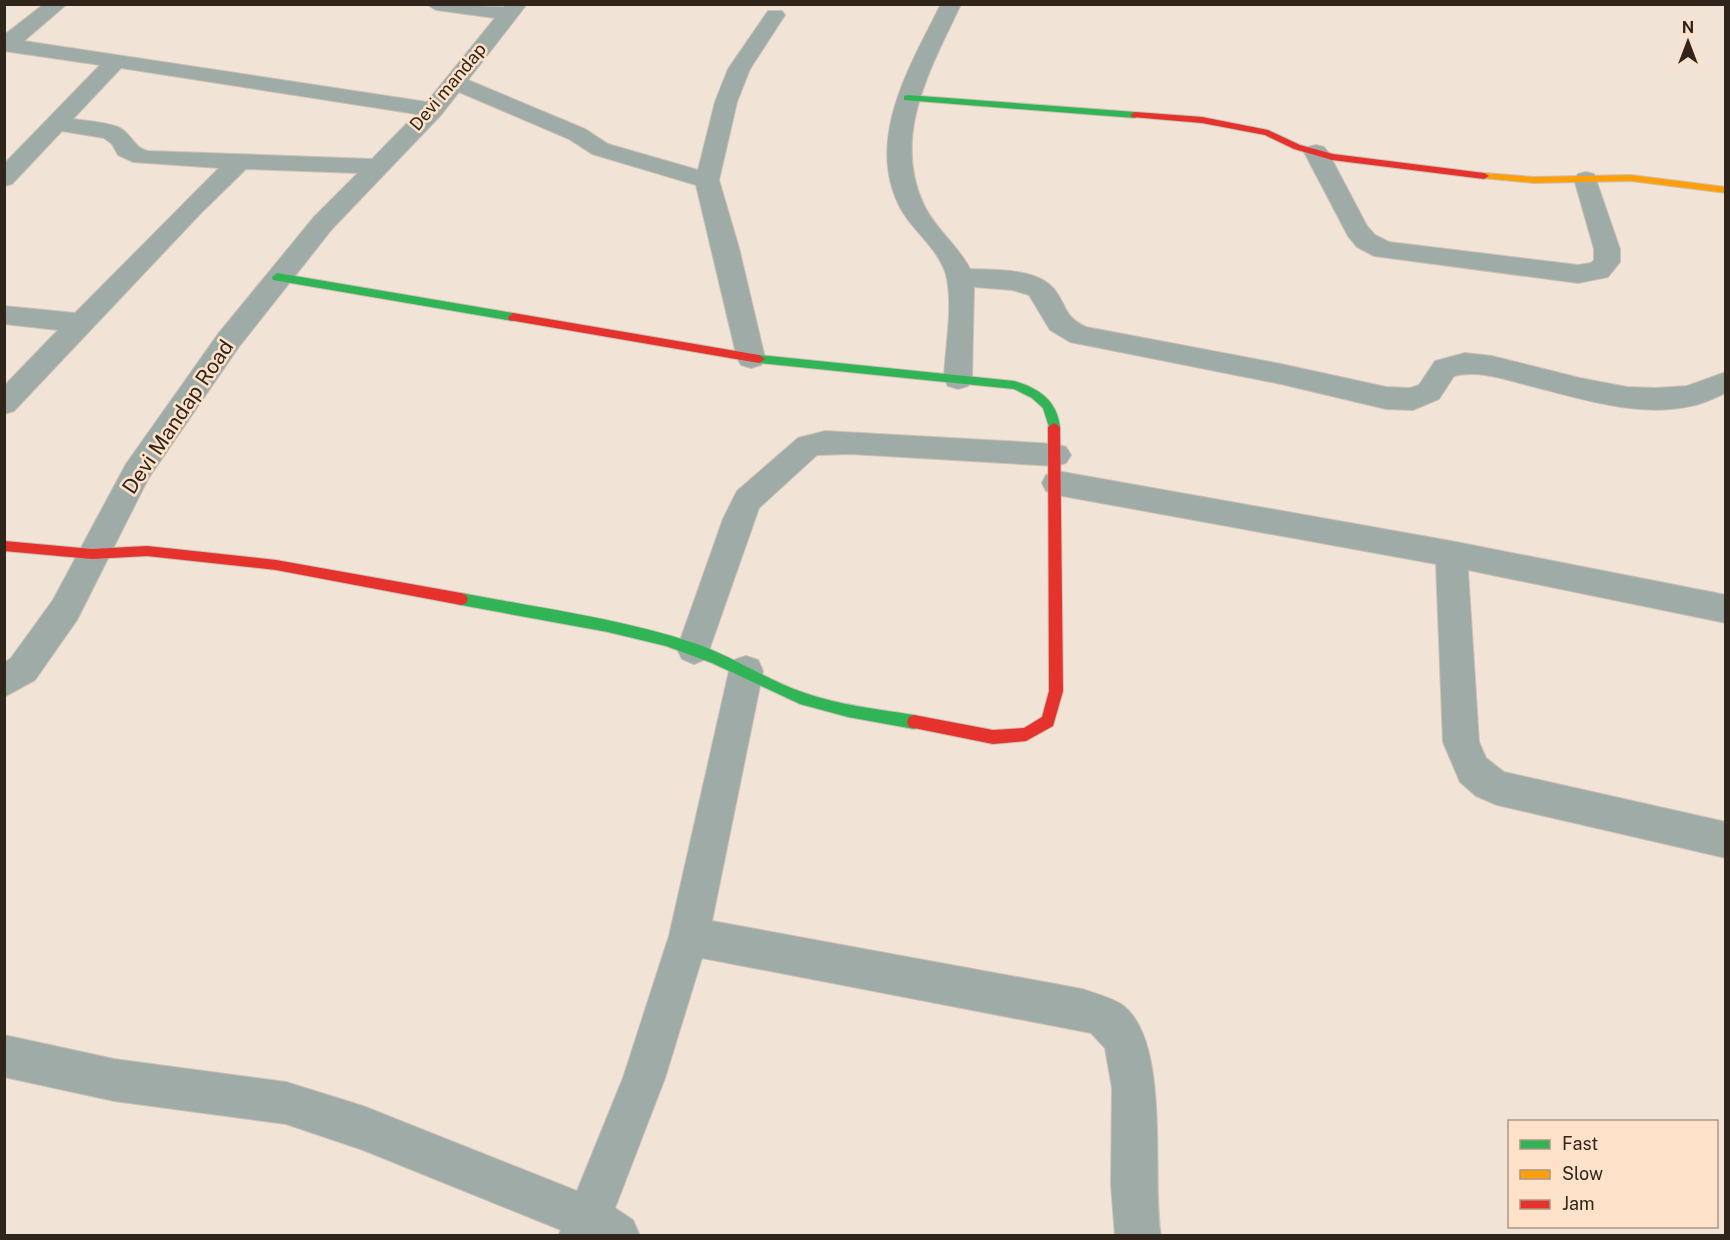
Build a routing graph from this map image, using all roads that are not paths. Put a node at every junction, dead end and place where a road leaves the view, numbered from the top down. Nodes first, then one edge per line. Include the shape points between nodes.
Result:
1 (57, 4) edge
2 (436, 4) edge
3 (951, 4) edge
4 (513, 9) edge
5 (775, 15) dead end
6 (5, 45) edge
7 (115, 62) junction
8 (456, 83) junction
9 (907, 98) junction
10 (433, 110) junction
11 (56, 123) junction
12 (1316, 152) junction
13 (238, 163) junction
14 (375, 166) junction
15 (4, 179) edge
16 (1586, 179) junction
17 (707, 180) junction
18 (1725, 190) edge
19 (277, 278) junction
20 (960, 278) junction
21 (4, 315) edge
22 (81, 323) junction
23 (751, 358) junction
24 (957, 379) junction
25 (1725, 382) edge
26 (4, 404) edge
27 (1056, 469) junction
28 (4, 546) edge
29 (92, 554) junction
30 (1451, 554) junction
31 (1725, 609) edge
32 (694, 649) junction
33 (746, 671) junction
34 (4, 682) edge
35 (1725, 840) edge
36 (689, 936) junction
37 (4, 1056) edge
38 (595, 1230) edge
39 (1138, 1236) edge

1 - 6 street
2 - 4 street
3 - 9 street
4 - 8 street, Devi mandap
5 - 17 street via 739,69 726,102
6 - 7 street
7 - 10 street
7 - 11 street
8 - 10 street, Devi mandap
8 - 17 street via 578,134 600,149
9 - 12 street via 1202,120 1268,133
9 - 20 street via 898,140 901,177 912,207 949,254
10 - 14 street, Devi mandap
11 - 13 street via 110,132 119,136 133,155
11 - 15 street
12 - 16 street via 1380,165 1496,178
12 - 16 street via 1357,230 1366,241 1383,250 1578,274 1599,271 1607,262 1607,249
13 - 14 street
13 - 22 street
14 - 19 street, Devi Mandap Road
16 - 18 street via 1661,180
17 - 23 street
19 - 23 street
19 - 29 street, Devi Mandap Road via 137,472
20 - 24 street
20 - 25 street via 1026,283 1037,288 1061,328 1080,335 1386,398 1413,399 1429,392 1445,368 1465,363 1627,397 1690,396
21 - 22 street
22 - 26 street
23 - 24 street
24 - 27 street via 1014,385 1033,391 1049,403 1054,419
27 - 30 street
27 - 32 street via 851,443 808,446 748,500
27 - 33 street via 1056,691 1048,721 1026,734 993,736 833,706 786,693
28 - 29 street
29 - 32 street via 147,551 276,565 631,631
29 - 34 street, Devi Mandap Road via 64,610 23,669
30 - 31 street
30 - 35 street via 1461,742 1466,762 1478,777 1497,788
32 - 33 street
33 - 36 street
36 - 38 street
36 - 39 street via 1082,1009 1109,1021 1124,1040 1134,1072 1133,1186
37 - 38 street via 114,1080 286,1103 363,1128

